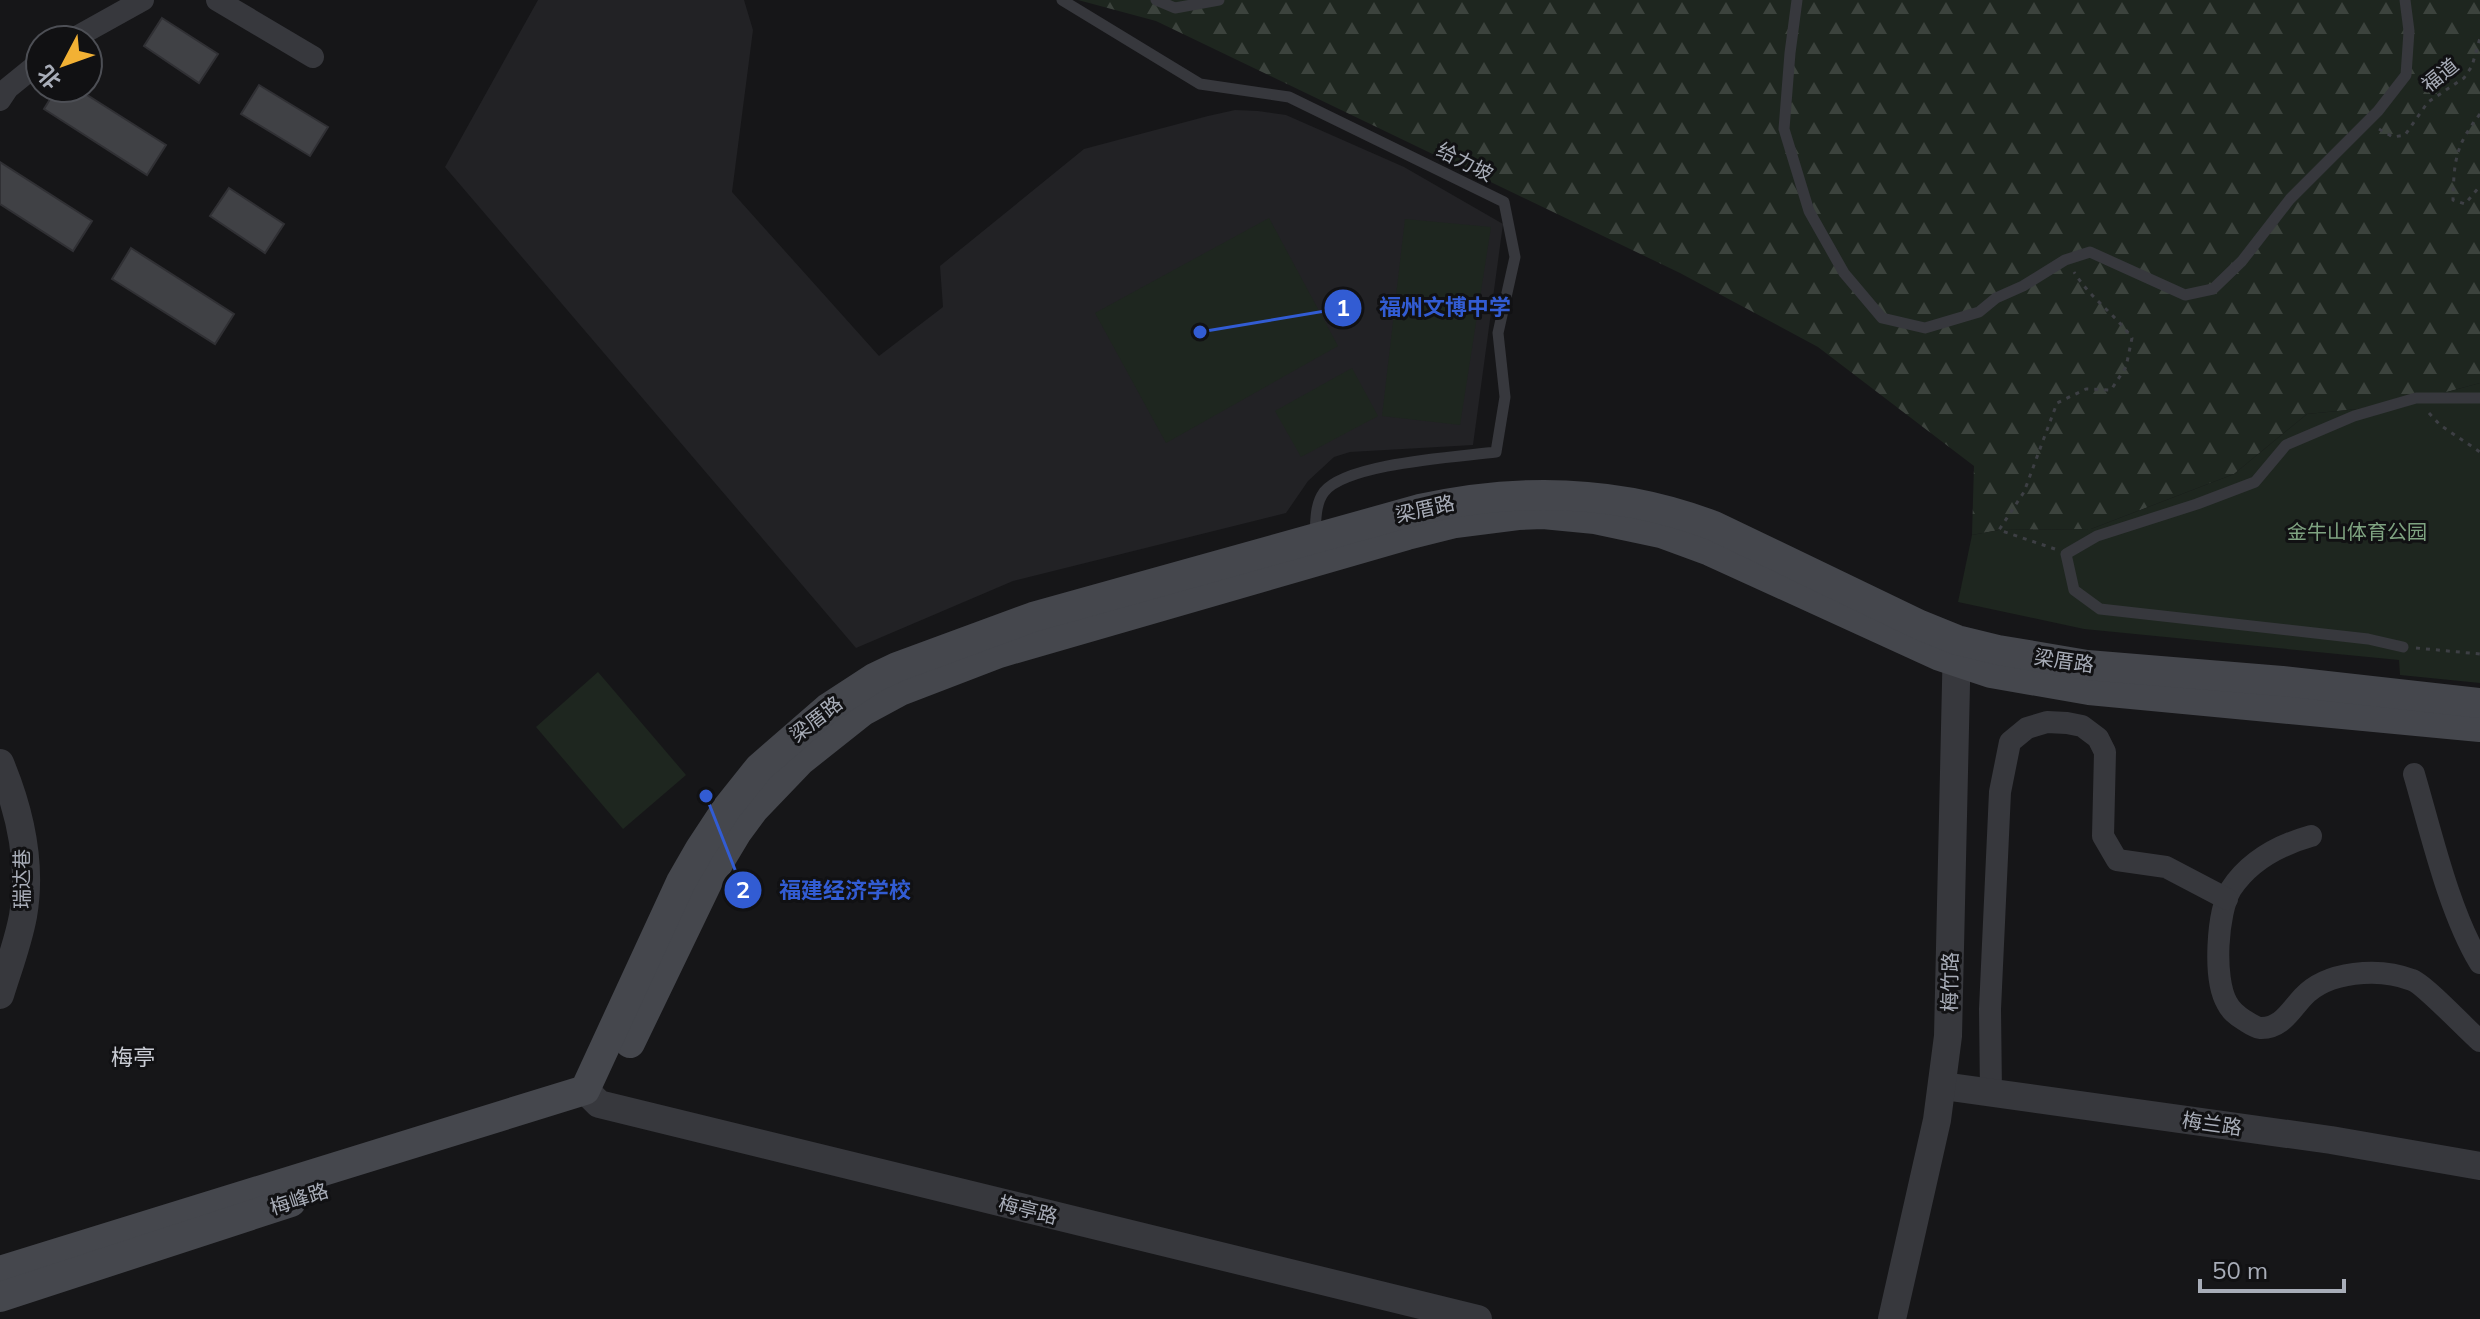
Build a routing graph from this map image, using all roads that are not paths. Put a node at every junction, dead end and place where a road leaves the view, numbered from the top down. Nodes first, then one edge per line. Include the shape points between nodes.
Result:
1 (143, 0) edge
2 (217, 0) edge
3 (1062, 0) edge
4 (1156, 0) edge
5 (1219, 0) edge
6 (1797, 0) edge
7 (2405, 0) edge
8 (100, 24) edge
9 (313, 57) dead end
10 (24, 75) edge
11 (0, 100) edge
12 (2480, 398) edge
13 (1314, 539) junction
14 (2403, 647) road end
15 (1957, 651) junction
16 (2480, 703) edge
17 (2480, 727) edge
18 (0, 763) edge
19 (2414, 774) dead end
20 (2311, 836) dead end
21 (2227, 899) junction
22 (2480, 963) edge
23 (0, 995) edge
24 (2480, 1041) edge
25 (1943, 1086) junction
26 (1991, 1093) junction
27 (592, 1097) junction
28 (2480, 1166) edge
29 (0, 1271) edge
30 (0, 1297) edge
31 (1478, 1319) edge
32 (1892, 1319) edge

1 - 8 street
2 - 9 street
3 - 13 lane, 给力坡 via 1200,84 1289,97 1504,202 1515,257 1498,333 1505,397 1496,452 1388,466 1337,482 1319,501
4 - 5 lane via 1175,8
6 - 7 lane via 1784,129 1809,211 1844,273 1882,318 1925,328 1979,312 2065,260 2090,252 2185,295 2213,289 2406,75
10 - 11 street
12 - 14 lane via 2416,398 2354,416 2286,445 2255,482 2097,536 2066,554 2074,590 2100,609
13 - 15 main road, 梁厝路 via 1467,499 1571,494 1629,501 1714,526 1920,625
13 - 27 main road, 梁厝路 via 1033,617 897,667 828,708 759,768 700,849 681,882
15 - 16 main road, 梁厝路 via 1998,650 2087,665
15 - 17 main road, 梁厝路 via 1991,673 2089,690
15 - 25 street, 梅竹路
15 - 27 main road, 梁厝路 via 1661,533 1543,514 1419,531 999,653 863,711 800,761 754,809 710,877
18 - 23 street, 瑞达巷 via 18,815 26,887 23,918
19 - 22 street via 2438,857
20 - 21 street via 2284,843 2254,862
21 - 24 street via 2221,928 2221,990 2233,1013 2257,1028 2274,1027 2329,978 2355,973 2414,980
21 - 26 street via 2166,867 2117,860 2103,836 2105,752 2098,738 2082,726 2047,722 2027,728 2010,742 2000,792
25 - 26 street, 梅兰路
25 - 32 street, 梅竹路
26 - 28 street, 梅兰路
27 - 29 main road, 梅峰路
27 - 30 main road, 梅峰路
27 - 31 street, 梅亭路

